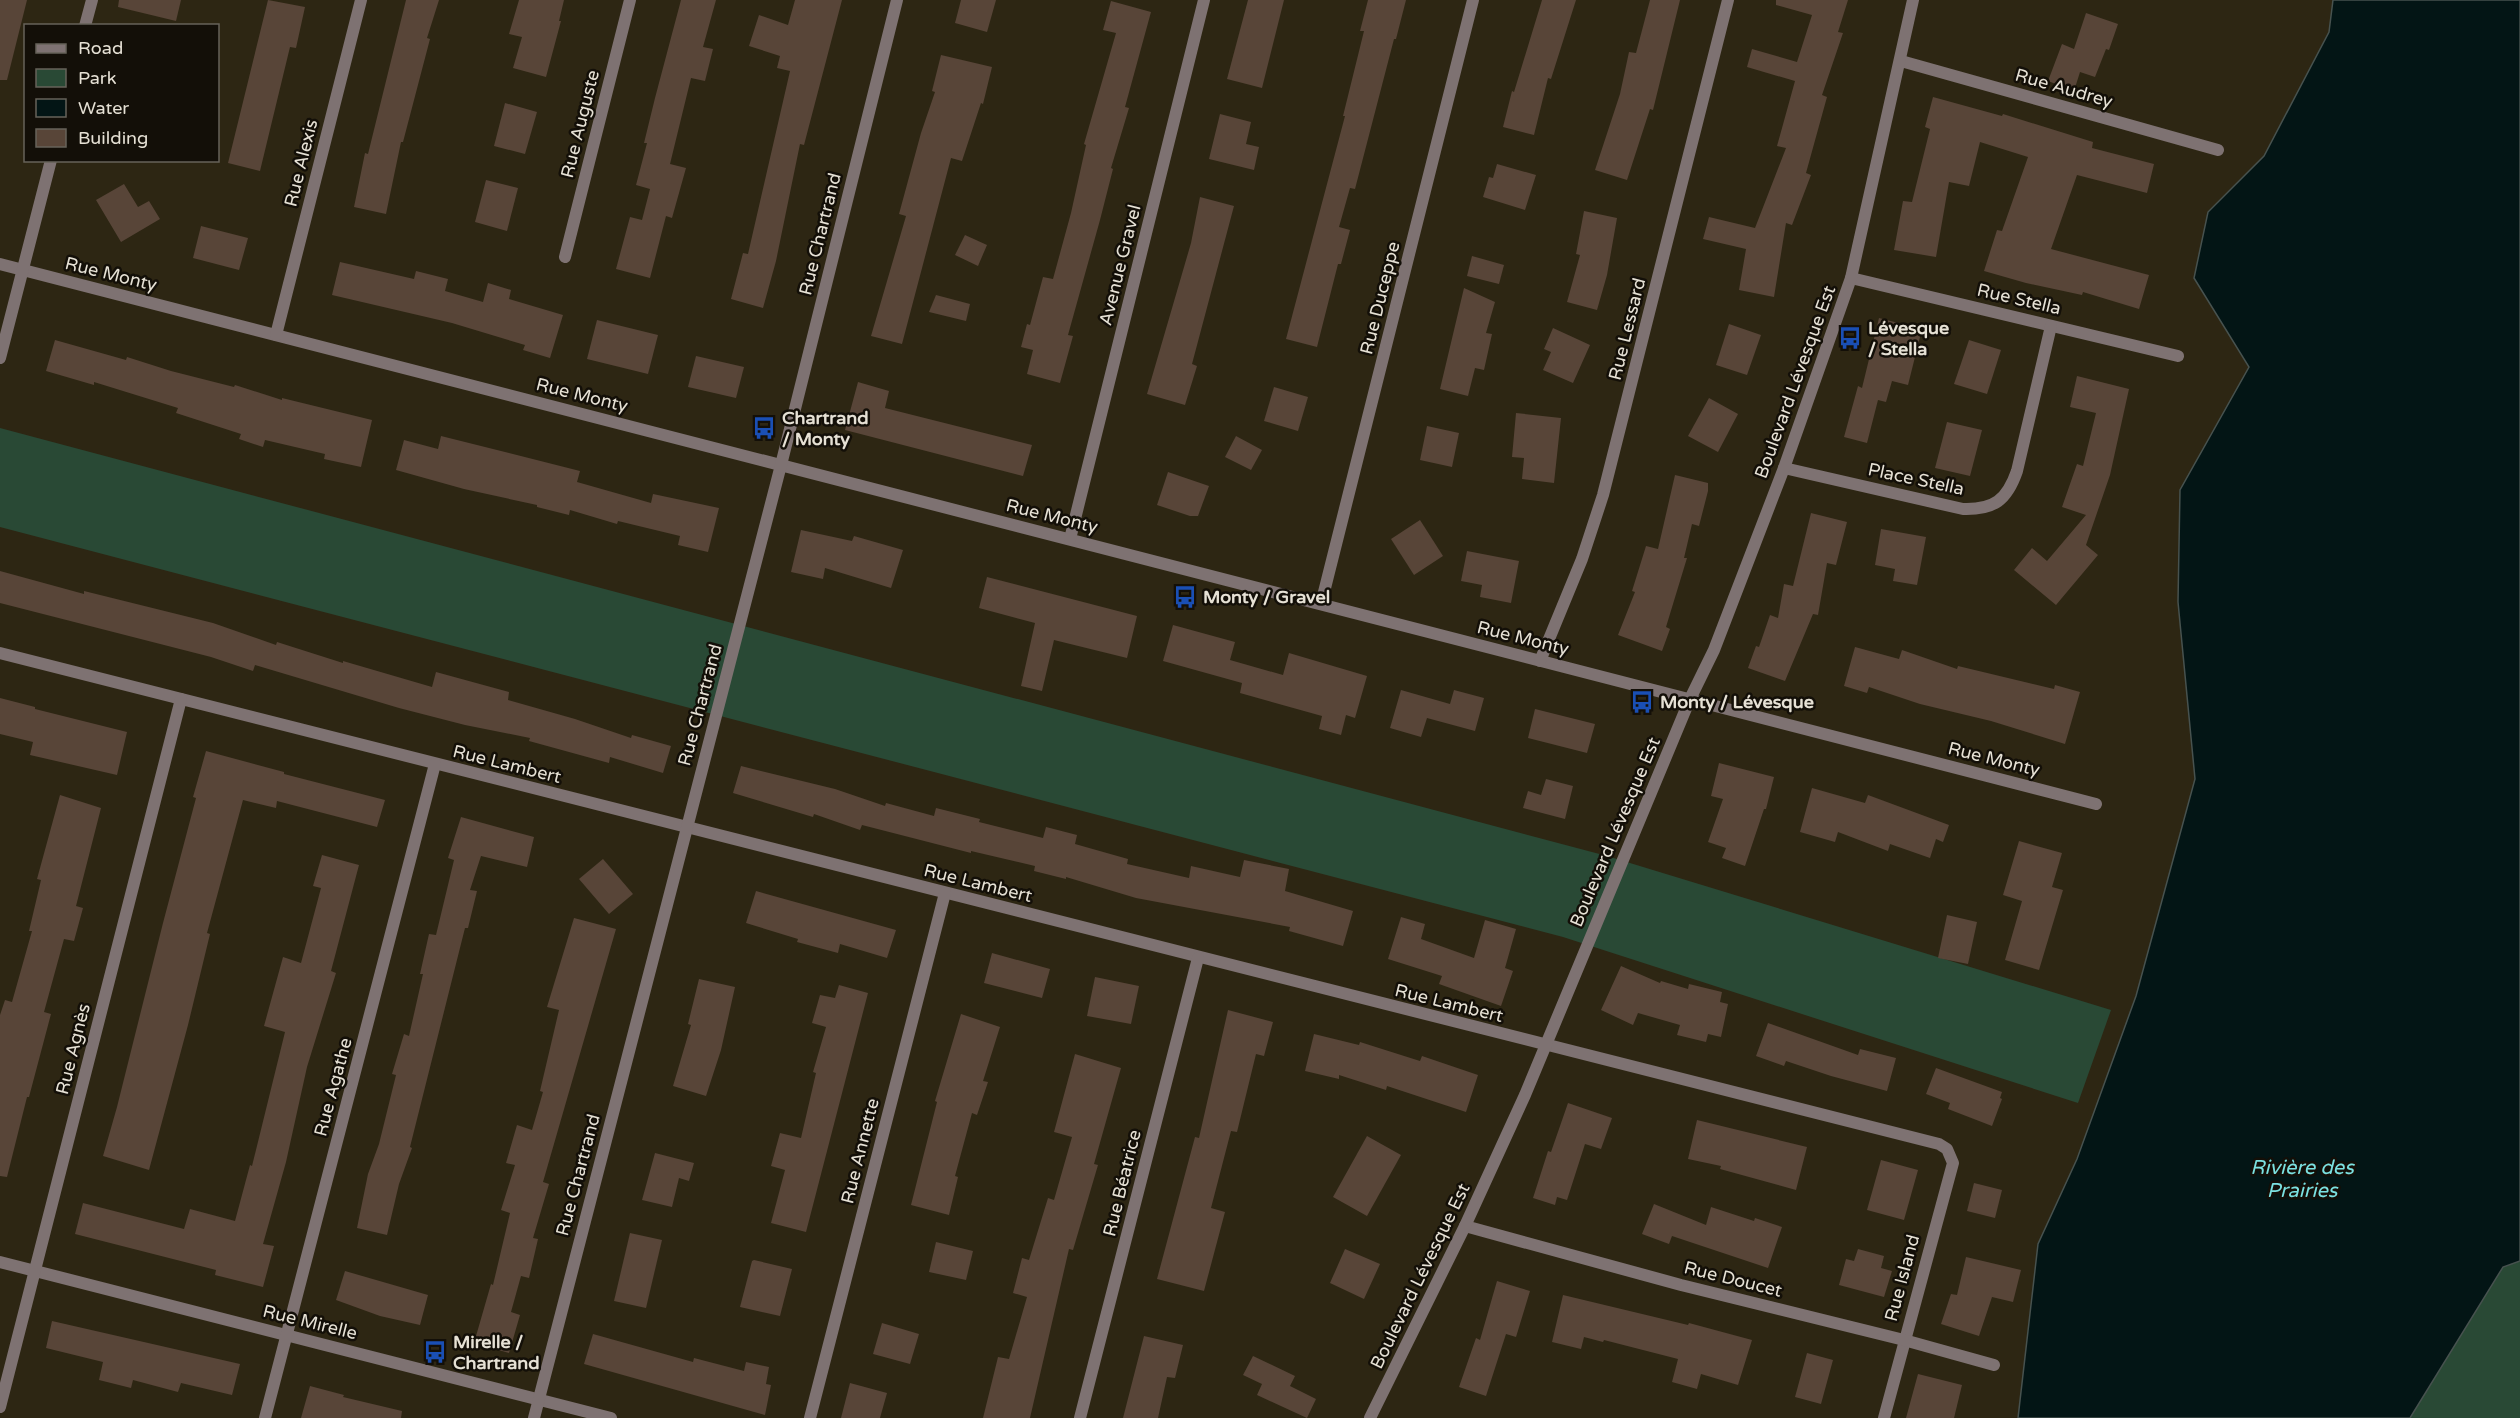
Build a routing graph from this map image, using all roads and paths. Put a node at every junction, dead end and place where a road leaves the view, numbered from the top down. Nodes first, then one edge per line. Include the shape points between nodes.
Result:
1 (92, 0) edge
2 (361, 0) edge
3 (630, 0) edge
4 (897, 0) edge
5 (1204, 0) edge
6 (1473, 0) edge
7 (1728, 0) edge
8 (1913, 0) edge
9 (86, 24) edge
10 (1900, 61) junction
11 (2218, 150) dead end
12 (50, 162) edge
13 (565, 257) dead end
14 (0, 264) edge
15 (22, 270) junction
16 (1851, 278) junction
17 (2051, 326) junction
18 (276, 335) junction
19 (2178, 356) dead end
20 (0, 358) edge
21 (781, 465) junction
22 (1784, 468) junction
23 (1070, 540) junction
24 (1321, 604) junction
25 (0, 653) edge
26 (1540, 661) junction
27 (181, 699) junction
28 (1690, 699) junction
29 (435, 764) junction
30 (2096, 804) dead end
31 (687, 828) junction
32 (945, 893) junction
33 (1198, 958) junction
34 (1545, 1046) junction
35 (1947, 1149) joint
36 (1465, 1226) junction
37 (0, 1262) edge
38 (35, 1270) junction
39 (287, 1335) junction
40 (1904, 1340) junction
41 (1994, 1365) dead end
42 (539, 1400) junction
43 (0, 1407) edge
44 (266, 1418) edge
45 (534, 1418) edge
46 (611, 1418) edge
47 (810, 1418) edge
48 (1080, 1418) edge
49 (1370, 1418) edge
50 (1884, 1418) edge

1 - 9 street
2 - 18 street, Rue Alexis
3 - 13 street, Rue Auguste
4 - 21 street, Rue Chartrand
5 - 23 street, Avenue Gravel
6 - 24 street, Rue Duceppe
7 - 26 street, Rue Lessard via 1603,495 1582,559
8 - 10 street, Boulevard Lévesque Est
10 - 11 street, Rue Audrey
10 - 16 street, Boulevard Lévesque Est
12 - 15 street
14 - 15 street, Rue Monty
15 - 18 street, Rue Monty
15 - 20 street
16 - 17 street, Rue Stella
16 - 22 street, Boulevard Lévesque Est
17 - 19 street, Rue Stella
17 - 22 street, Place Stella via 2017,471 2012,484 1994,505 1963,509
18 - 21 street, Rue Monty
21 - 23 street, Rue Monty
21 - 31 street, Rue Chartrand
22 - 28 street, Boulevard Lévesque Est via 1714,650
23 - 24 street, Rue Monty
24 - 26 street, Rue Monty
25 - 27 street, Rue Lambert
26 - 28 street, Rue Monty
27 - 29 street, Rue Lambert
27 - 38 street, Rue Agnès
28 - 30 street, Rue Monty
28 - 34 street, Boulevard Lévesque Est
29 - 31 street, Rue Lambert
29 - 39 street, Rue Agathe
31 - 32 street, Rue Lambert
31 - 42 street, Rue Chartrand
32 - 33 street, Rue Lambert
32 - 47 street, Rue Annette
33 - 34 street, Rue Lambert
33 - 48 street, Rue Béatrice
34 - 35 street, Rue Lambert via 1940,1144
34 - 36 street, Boulevard Lévesque Est
35 - 40 street, Rue Island via 1953,1163
36 - 40 street, Rue Doucet
36 - 49 street, Boulevard Lévesque Est
37 - 38 street, Rue Mirelle
38 - 39 street, Rue Mirelle
38 - 43 street, Rue Agnès
39 - 42 street, Rue Mirelle
39 - 44 street, Rue Agathe
40 - 41 street, Rue Doucet
40 - 50 street, Rue Island
42 - 45 street, Rue Chartrand
42 - 46 street, Rue Mirelle

